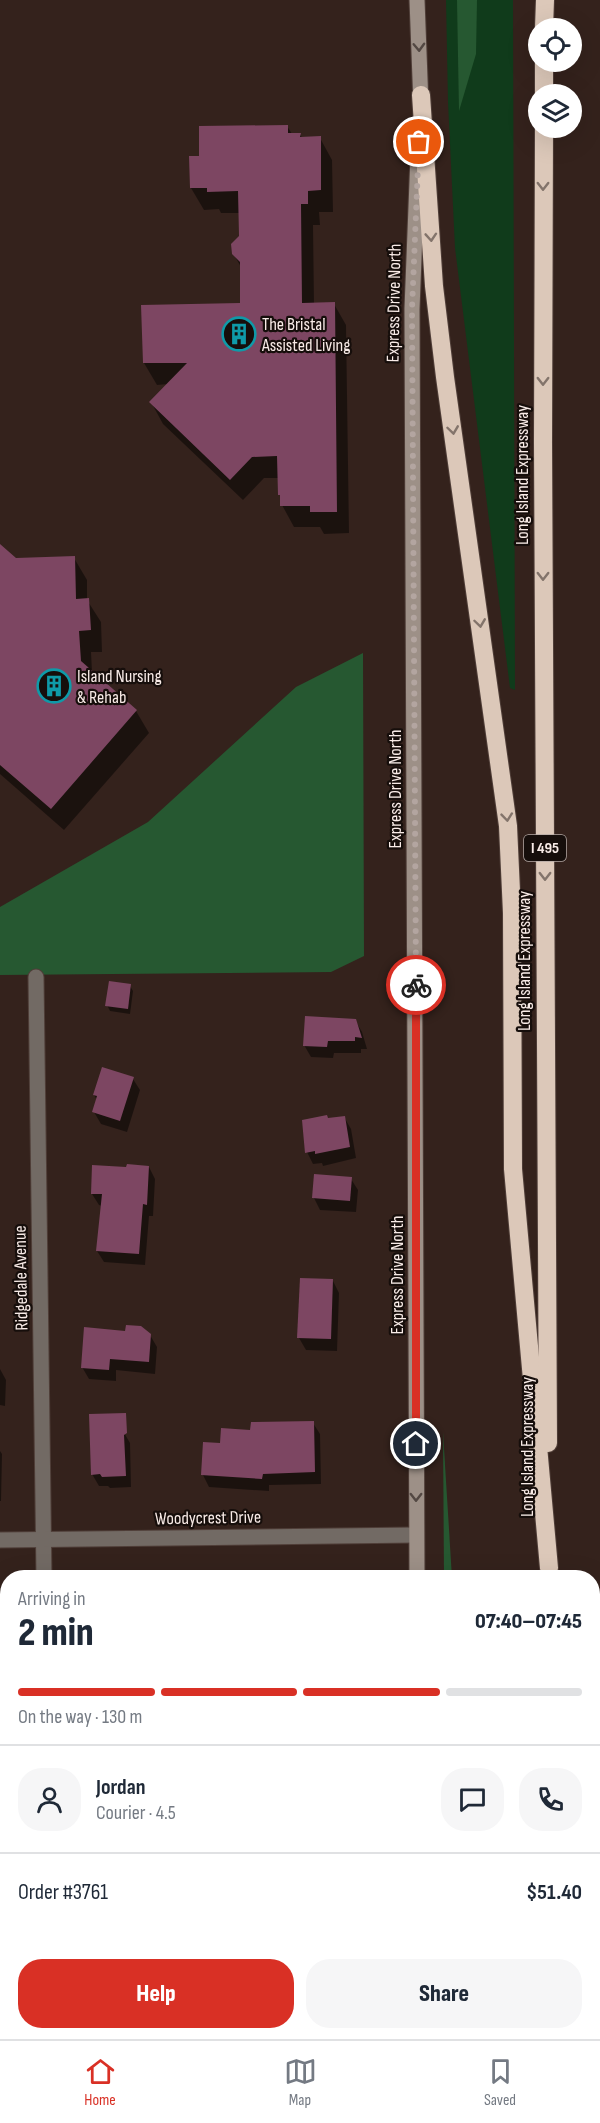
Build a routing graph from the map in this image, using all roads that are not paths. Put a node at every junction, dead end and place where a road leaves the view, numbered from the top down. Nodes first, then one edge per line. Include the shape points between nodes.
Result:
1 (417, 0) edge
2 (545, 0) edge
3 (544, 18) edge
4 (421, 94) junction
5 (543, 138) edge
6 (36, 977) dead end
7 (416, 1535) junction
8 (0, 1540) edge
9 (44, 1540) junction
10 (44, 1570) edge
11 (417, 1570) edge
12 (549, 1570) edge
13 (549, 1570) edge

1 -> 4 main road, Express Drive North
2 - 3 highway
4 -> 7 main road, Express Drive North via 412,309
4 -> 12 highway via 434,286 508,826 513,1169
5 -> 13 highway, Long Island Expressway / I 495
6 - 9 street, Ridgedale Avenue
7 - 9 street, Woodycrest Drive
7 - 11 main road, Express Drive North
8 - 9 street, Woodycrest Drive
9 - 10 street, Ridgedale Avenue

